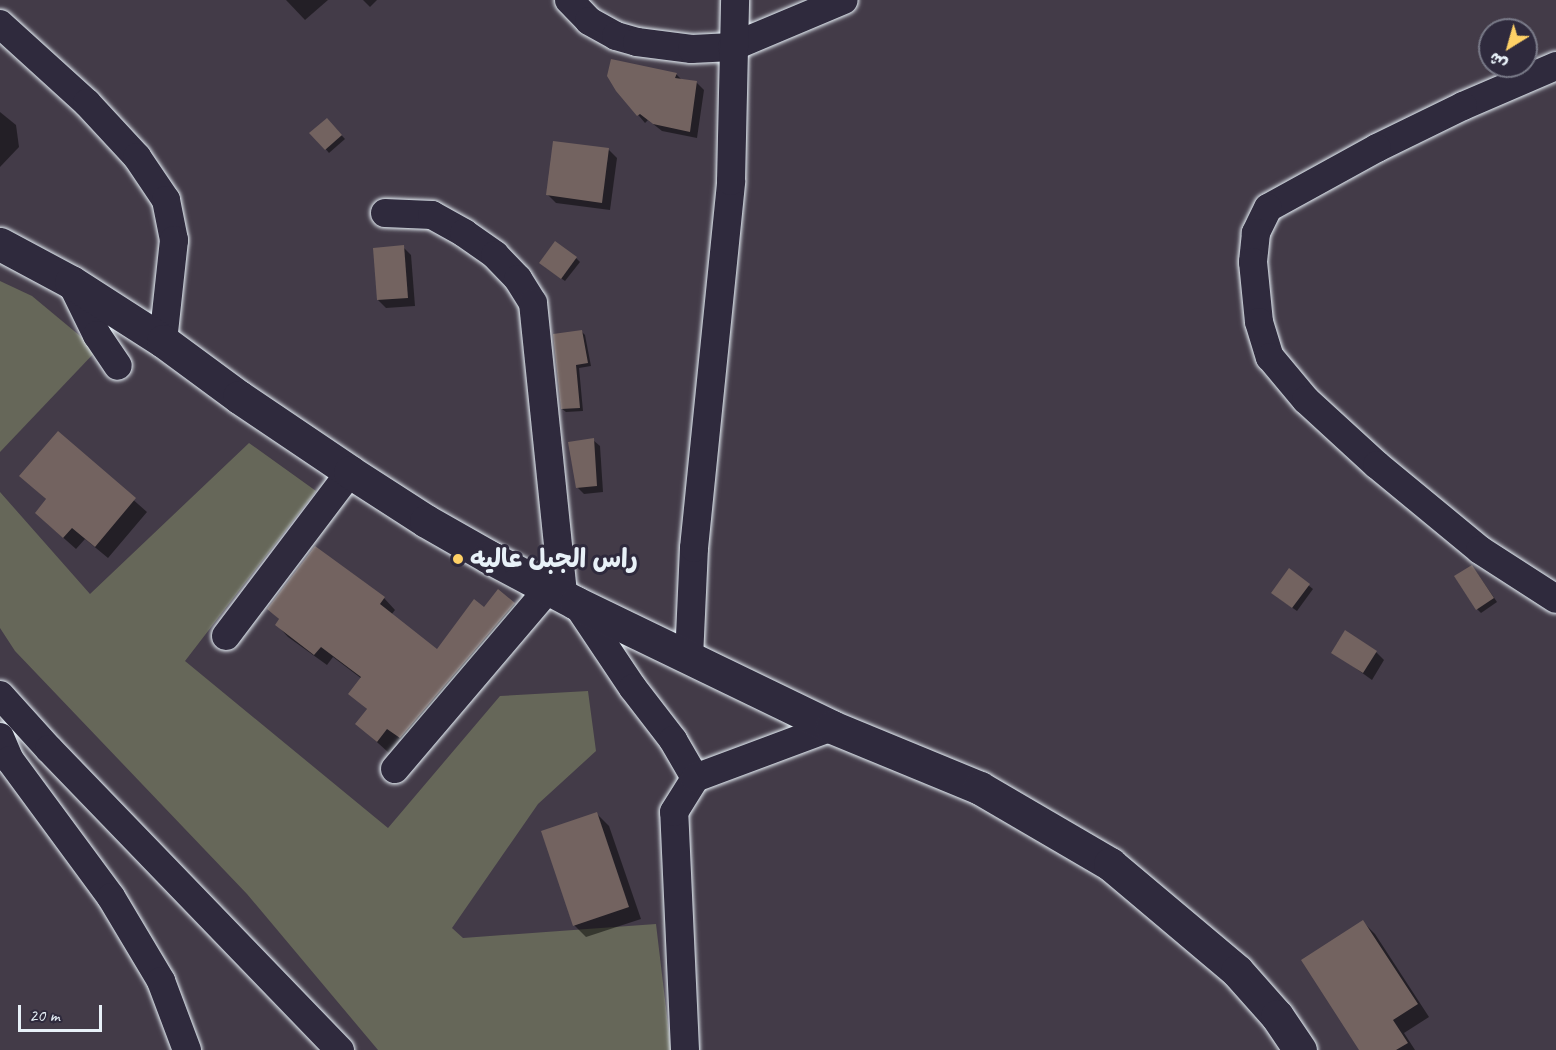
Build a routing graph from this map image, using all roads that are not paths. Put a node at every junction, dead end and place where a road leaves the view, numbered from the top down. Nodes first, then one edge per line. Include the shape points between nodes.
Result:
1 (569, 0) edge
2 (735, 0) edge
3 (844, 0) edge
4 (0, 24) edge
5 (732, 47) junction
6 (1556, 66) edge
7 (385, 213) dead end
8 (0, 244) edge
9 (71, 282) junction
10 (163, 341) junction
11 (117, 366) dead end
12 (350, 472) junction
13 (563, 595) junction
14 (1556, 599) edge
15 (226, 636) dead end
16 (689, 658) junction
17 (0, 695) edge
18 (832, 727) junction
19 (0, 737) edge
20 (395, 769) dead end
21 (695, 777) junction
22 (187, 1050) edge
23 (340, 1050) edge
24 (685, 1050) edge
25 (1300, 1050) edge

1 - 5 street via 589,21 616,36 692,49
2 - 5 street
3 - 5 street
4 - 10 street via 87,103 137,157 166,200 174,240
5 - 16 street via 731,181 694,549
6 - 14 street via 1377,148 1268,208 1256,233 1253,262 1259,322 1270,357 1306,400 1480,550
7 - 13 street via 432,215 464,233 495,255 518,279 533,303
8 - 9 street
9 - 10 street
9 - 11 street
10 - 12 street
12 - 13 street via 426,521
12 - 15 street
13 - 16 street
13 - 20 street
13 - 21 street via 673,740
16 - 18 street
17 - 23 street
18 - 21 street
18 - 25 street via 980,788 1110,864 1237,970
19 - 22 street via 10,760 111,897 150,962
21 - 24 street via 674,812

